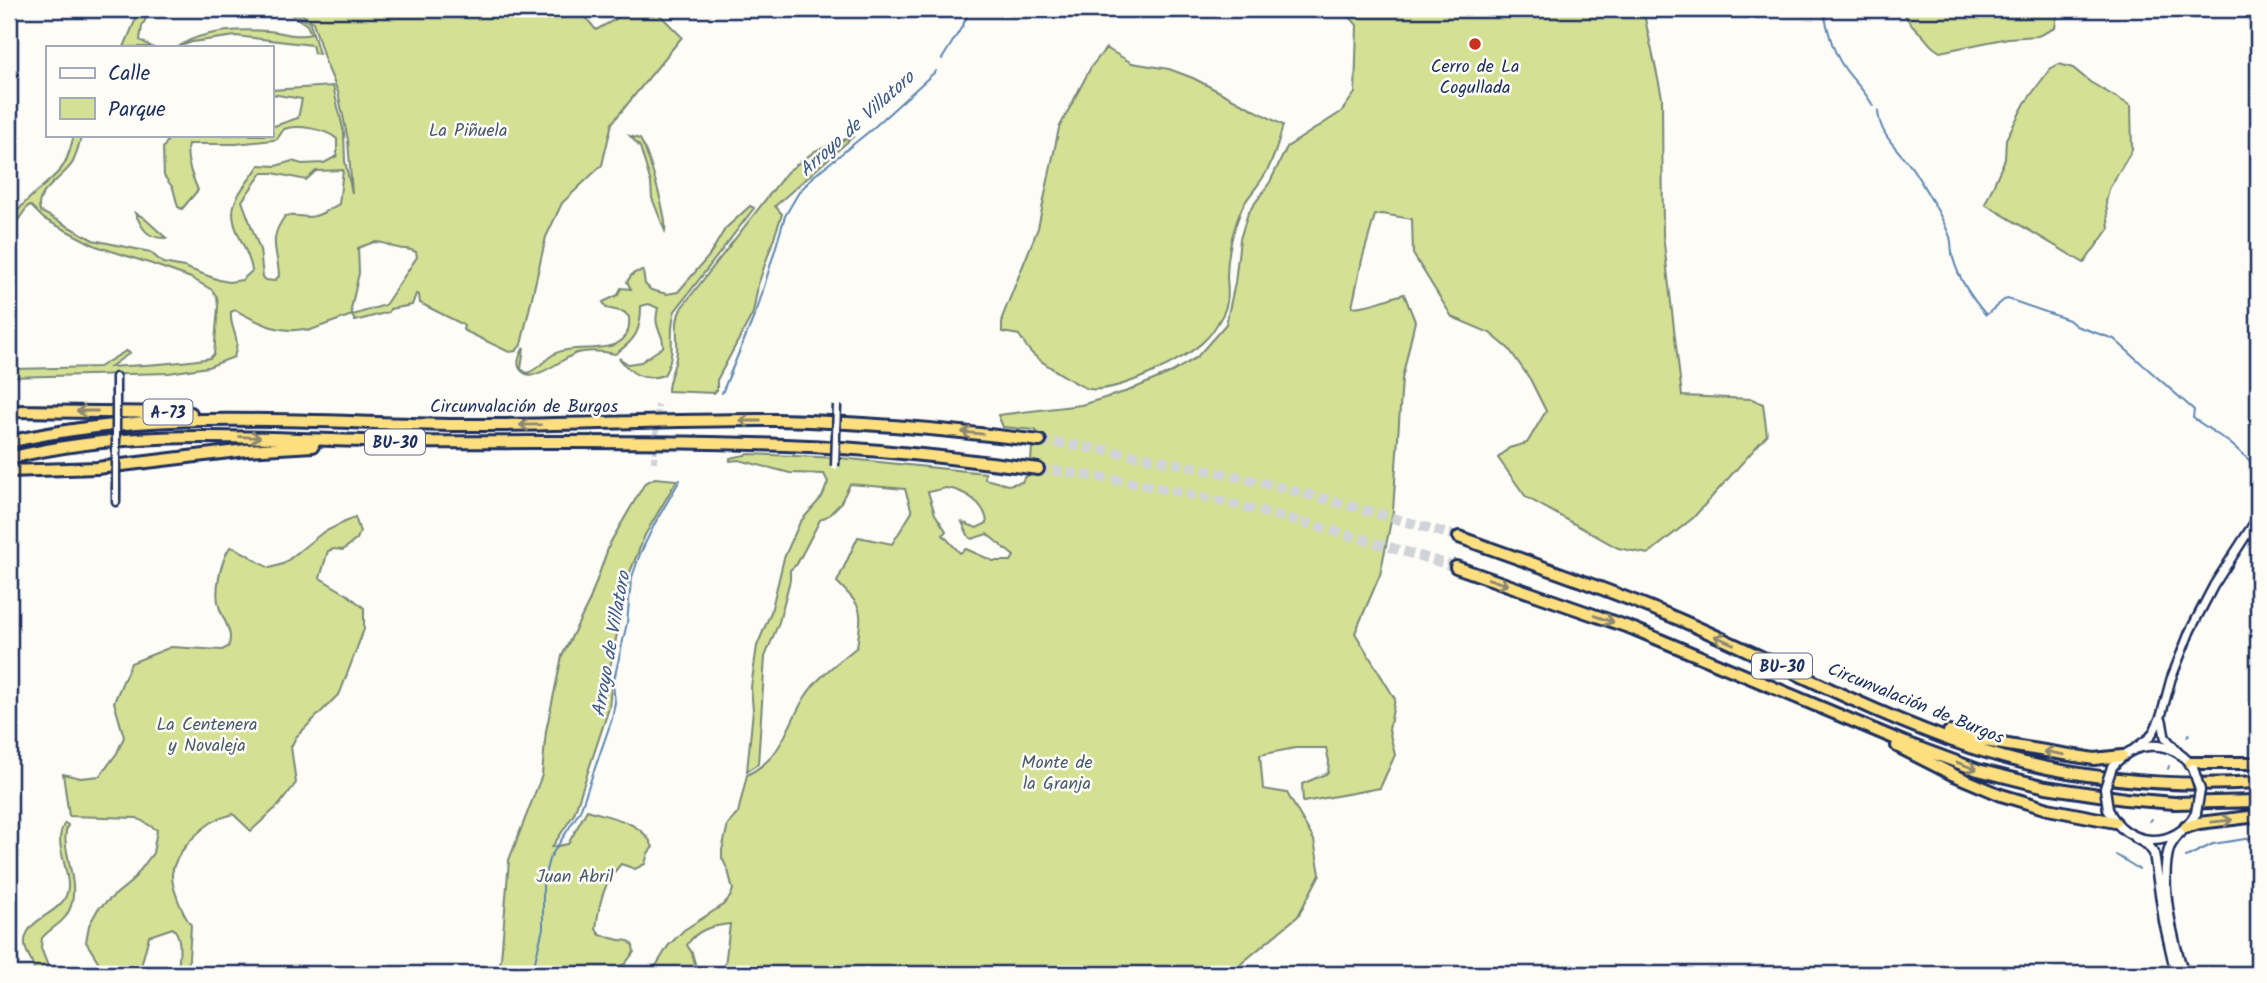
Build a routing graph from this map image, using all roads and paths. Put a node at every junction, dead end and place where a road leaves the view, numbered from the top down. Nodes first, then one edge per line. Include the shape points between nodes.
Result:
1 (116, 377) dead end
2 (838, 405) dead end
3 (9, 411) edge
4 (327, 421) junction
5 (1040, 441) tunnel mouth
6 (9, 442) edge
7 (608, 443) junction
8 (9, 458) edge
9 (835, 466) dead end
10 (1038, 469) tunnel mouth
11 (9, 471) edge
12 (116, 502) dead end
13 (2258, 517) edge
14 (1460, 537) tunnel mouth
15 (1456, 567) tunnel mouth
16 (1781, 665) junction
17 (1836, 713) junction
18 (2161, 716) junction
19 (2178, 752) junction
20 (2125, 754) junction
21 (2258, 763) edge
22 (2192, 765) junction
23 (2258, 782) edge
24 (2258, 801) edge
25 (2258, 816) edge
26 (2115, 822) junction
27 (2184, 829) junction
28 (2134, 836) junction
29 (2176, 974) edge
30 (2184, 974) edge

1 - 12 street, bridge
2 - 9 street, bridge
4 -> 3 highway, A-73 via 217,414
5 -> 4 highway, Circunvalación de Burgos / BU-30 via 807,421 529,425
4 - 6 highway, Circunvalación de Burgos / BU-30 via 154,421
8 -> 7 highway, Circunvalación de Burgos / BU-30 via 97,442 193,435
7 - 10 highway, Circunvalación de Burgos / BU-30 via 818,447
7 - 11 highway via 282,447 124,466
13 - 18 street via 2190,631
16 -> 14 highway, Circunvalación de Burgos / BU-30 via 1675,618
15 -> 17 highway, BU-30 via 1634,629
20 -> 16 highway via 2094,759 1960,736
16 - 23 highway, Circunvalación de Burgos / BU-30 via 1970,747 2037,765 2141,783
17 -> 24 highway, BU-30 via 1966,766 2046,787 2148,801
17 - 26 highway via 1846,722 1989,790 2048,809
18 - 19 street via 2165,737
18 - 20 street via 2150,737
19 - 20 main road via 2150,745
19 - 22 main road
20 - 26 main road, bridge via 2112,767 2105,788
21 - 22 highway
22 - 27 main road, bridge via 2200,790 2196,813
27 -> 25 highway
26 - 28 main road
27 - 28 main road via 2155,841
27 - 30 main road via 2169,849 2167,879
28 - 29 main road via 2154,853

